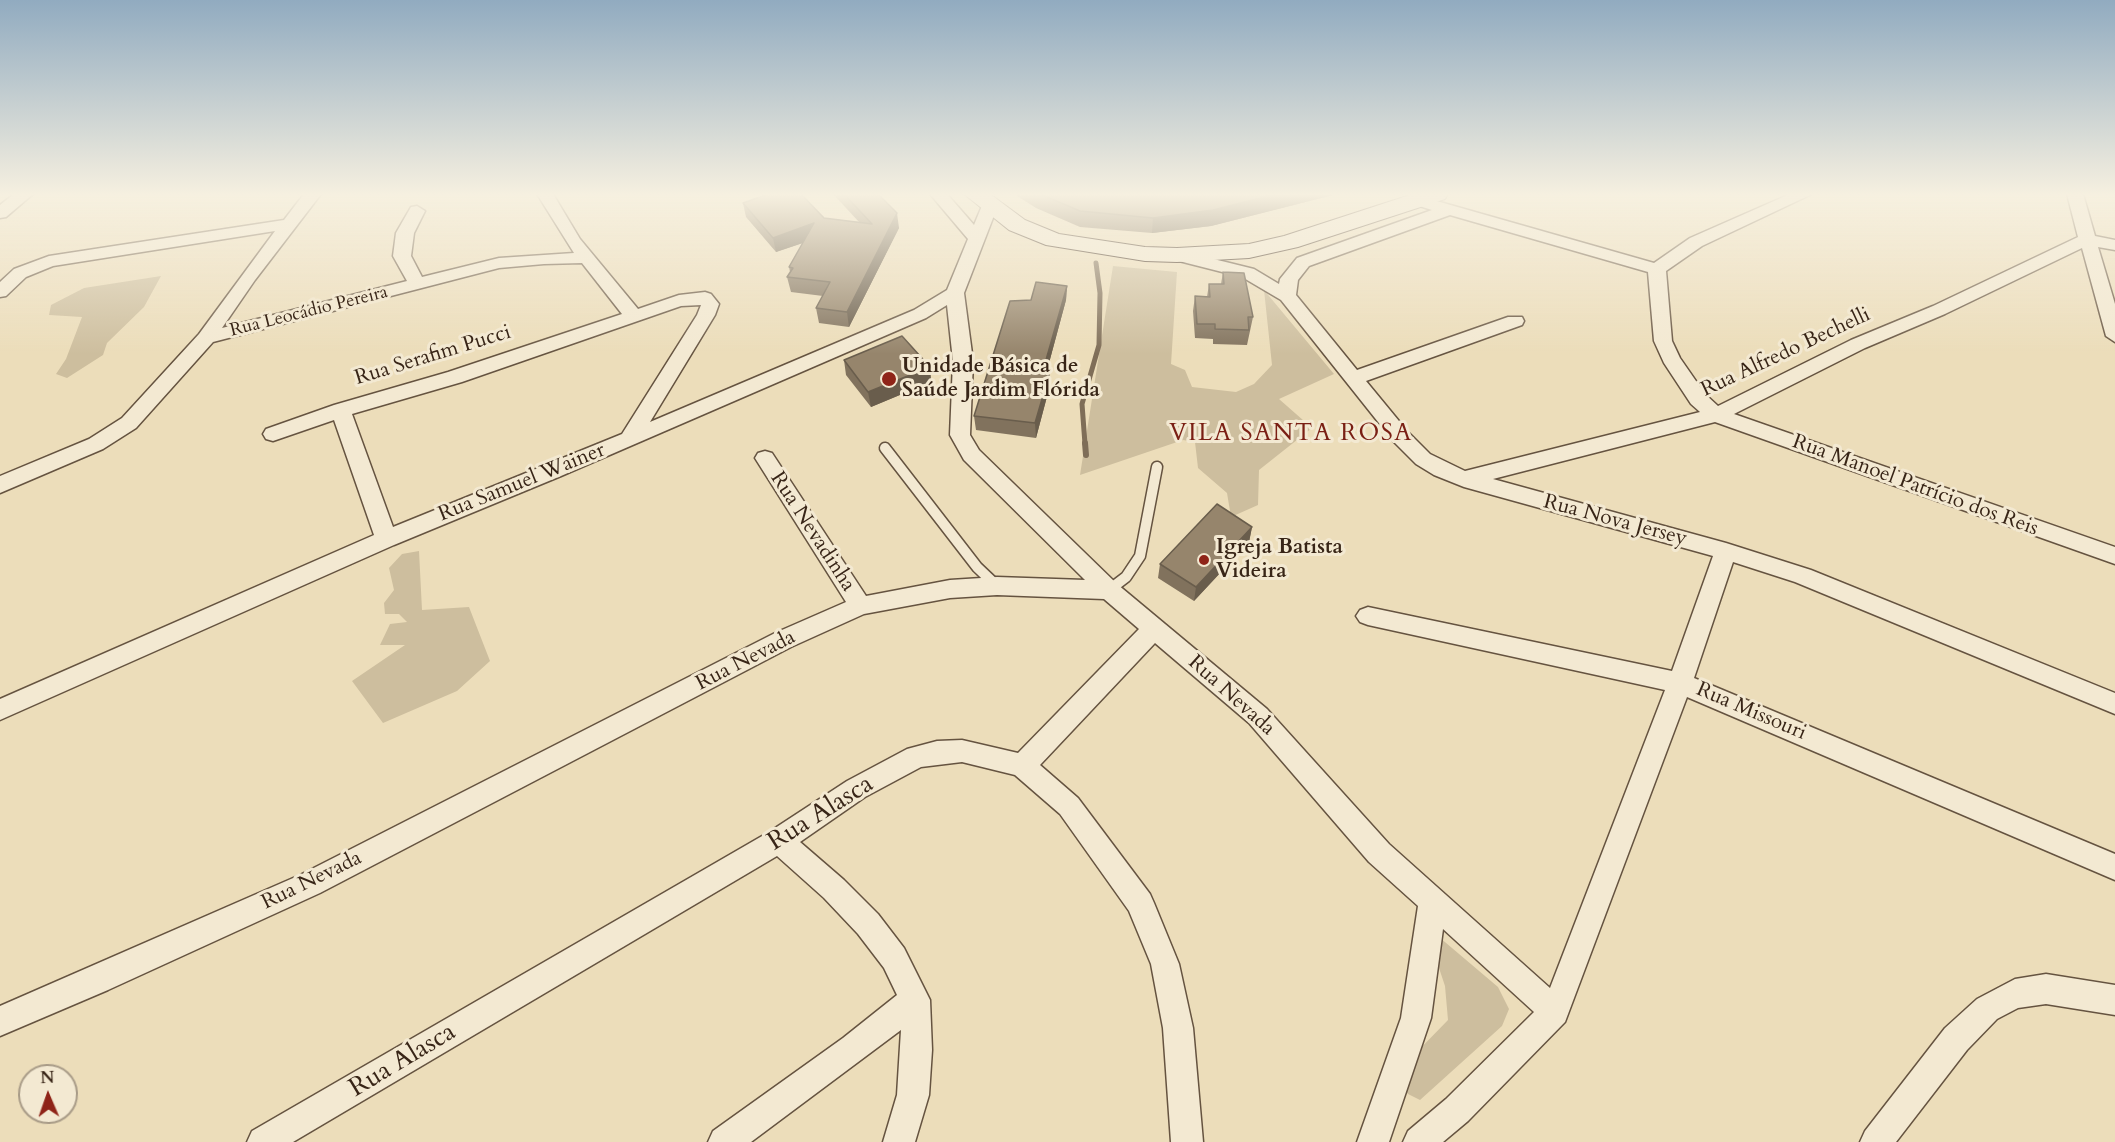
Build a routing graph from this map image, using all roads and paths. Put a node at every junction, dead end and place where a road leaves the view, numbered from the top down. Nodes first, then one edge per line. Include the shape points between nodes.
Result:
1 (139, 247) edge
2 (272, 247) edge
3 (403, 247) edge
4 (579, 247) edge
5 (974, 247) edge
6 (1101, 247) edge
7 (1268, 247) edge
8 (1336, 247) edge
9 (1586, 247) edge
10 (1688, 247) edge
11 (2070, 247) edge
12 (2089, 247) edge
13 (1177, 255) junction
14 (588, 258) junction
15 (1657, 269) junction
16 (417, 284) junction
17 (1288, 287) junction
18 (0, 292) edge
19 (955, 293) junction
20 (633, 315) junction
21 (1515, 321) dead end
22 (2115, 336) edge
23 (206, 338) junction
24 (1354, 378) junction
25 (341, 410) junction
26 (1716, 415) junction
27 (273, 434) dead end
28 (629, 439) junction
29 (885, 448) dead end
30 (765, 458) dead end
31 (1157, 467) dead end
32 (1464, 479) junction
33 (0, 485) edge
34 (386, 539) junction
35 (1726, 551) junction
36 (2115, 556) edge
37 (997, 586) junction
38 (1109, 590) junction
39 (860, 606) junction
40 (1368, 616) dead end
41 (1154, 629) junction
42 (1681, 682) junction
43 (2115, 704) edge
44 (0, 710) edge
45 (1023, 766) junction
46 (779, 841) junction
47 (2115, 867) edge
48 (1432, 903) junction
49 (2115, 999) edge
50 (915, 1000) junction
51 (1555, 1012) junction
52 (0, 1021) edge
53 (263, 1142) edge
54 (724, 1142) edge
55 (899, 1142) edge
56 (1187, 1142) edge
57 (1373, 1142) edge
58 (1419, 1142) edge
59 (1876, 1142) edge

1 - 18 street via 50,261 20,273
2 - 23 street
3 - 16 street via 402,256
4 - 14 street
5 - 19 street
6 - 13 main road
7 - 13 main road
8 - 17 street via 1304,262
9 - 15 street
10 - 15 street
11 - 26 street, Rua Alfredo Bechelli via 1858,344
12 - 22 street
13 - 17 street
14 - 16 street, Rua Leocádio Pereira via 499,263
14 - 20 street
15 - 26 street via 1663,340 1688,386
16 - 23 street, Rua Leocádio Pereira
17 - 24 street, Rua Nova Jersey
19 - 28 street, Rua Samuel Wainer via 876,335
19 - 38 street via 962,338 959,417 964,445
20 - 25 street, Rua Serafim Pucci via 455,377
20 - 28 street, Rua Serafim Pucci via 692,298 705,298 710,304
21 - 24 street
23 - 33 street via 129,423 96,444
24 - 32 street, Rua Nova Jersey via 1423,459
25 - 27 street
25 - 34 street, Rua Serafim Pucci
26 - 32 street, Rua Alfredo Bechelli
26 - 36 street, Rua Manoel Patrício dos Reis
28 - 34 street, Rua Samuel Wainer
29 - 37 lane via 977,567
30 - 39 street, Rua Nevadinha
31 - 38 lane via 1140,556 1126,577
32 - 35 street, Rua Nova Jersey
34 - 44 street, Rua Samuel Wainer
35 - 42 street
35 - 43 street, Rua Nova Jersey via 1902,615
37 - 38 street, Rua Nevada
37 - 39 street, Rua Nevada via 950,589
38 - 41 street, Rua Nevada
39 - 52 street, Rua Nevada via 783,640 310,884
40 - 42 street, Rua Missouri
41 - 45 street
41 - 48 street, Rua Nevada via 1258,716 1379,854
42 - 47 street, Rua Missouri
42 - 51 street via 1607,885
45 - 46 street, Rua Alasca via 962,752 937,752 916,758 856,789
45 - 56 street, Rua Alasca via 1069,806 1140,903 1165,964 1176,1018
46 - 50 street via 868,924 894,958
46 - 53 street, Rua Alasca
48 - 51 street, Rua Nevada
48 - 57 street via 1416,1018
49 - 59 street via 2046,989 2015,994 1988,1009 1956,1039
50 - 54 street
50 - 55 street via 917,1050 912,1095
51 - 58 street via 1457,1110

